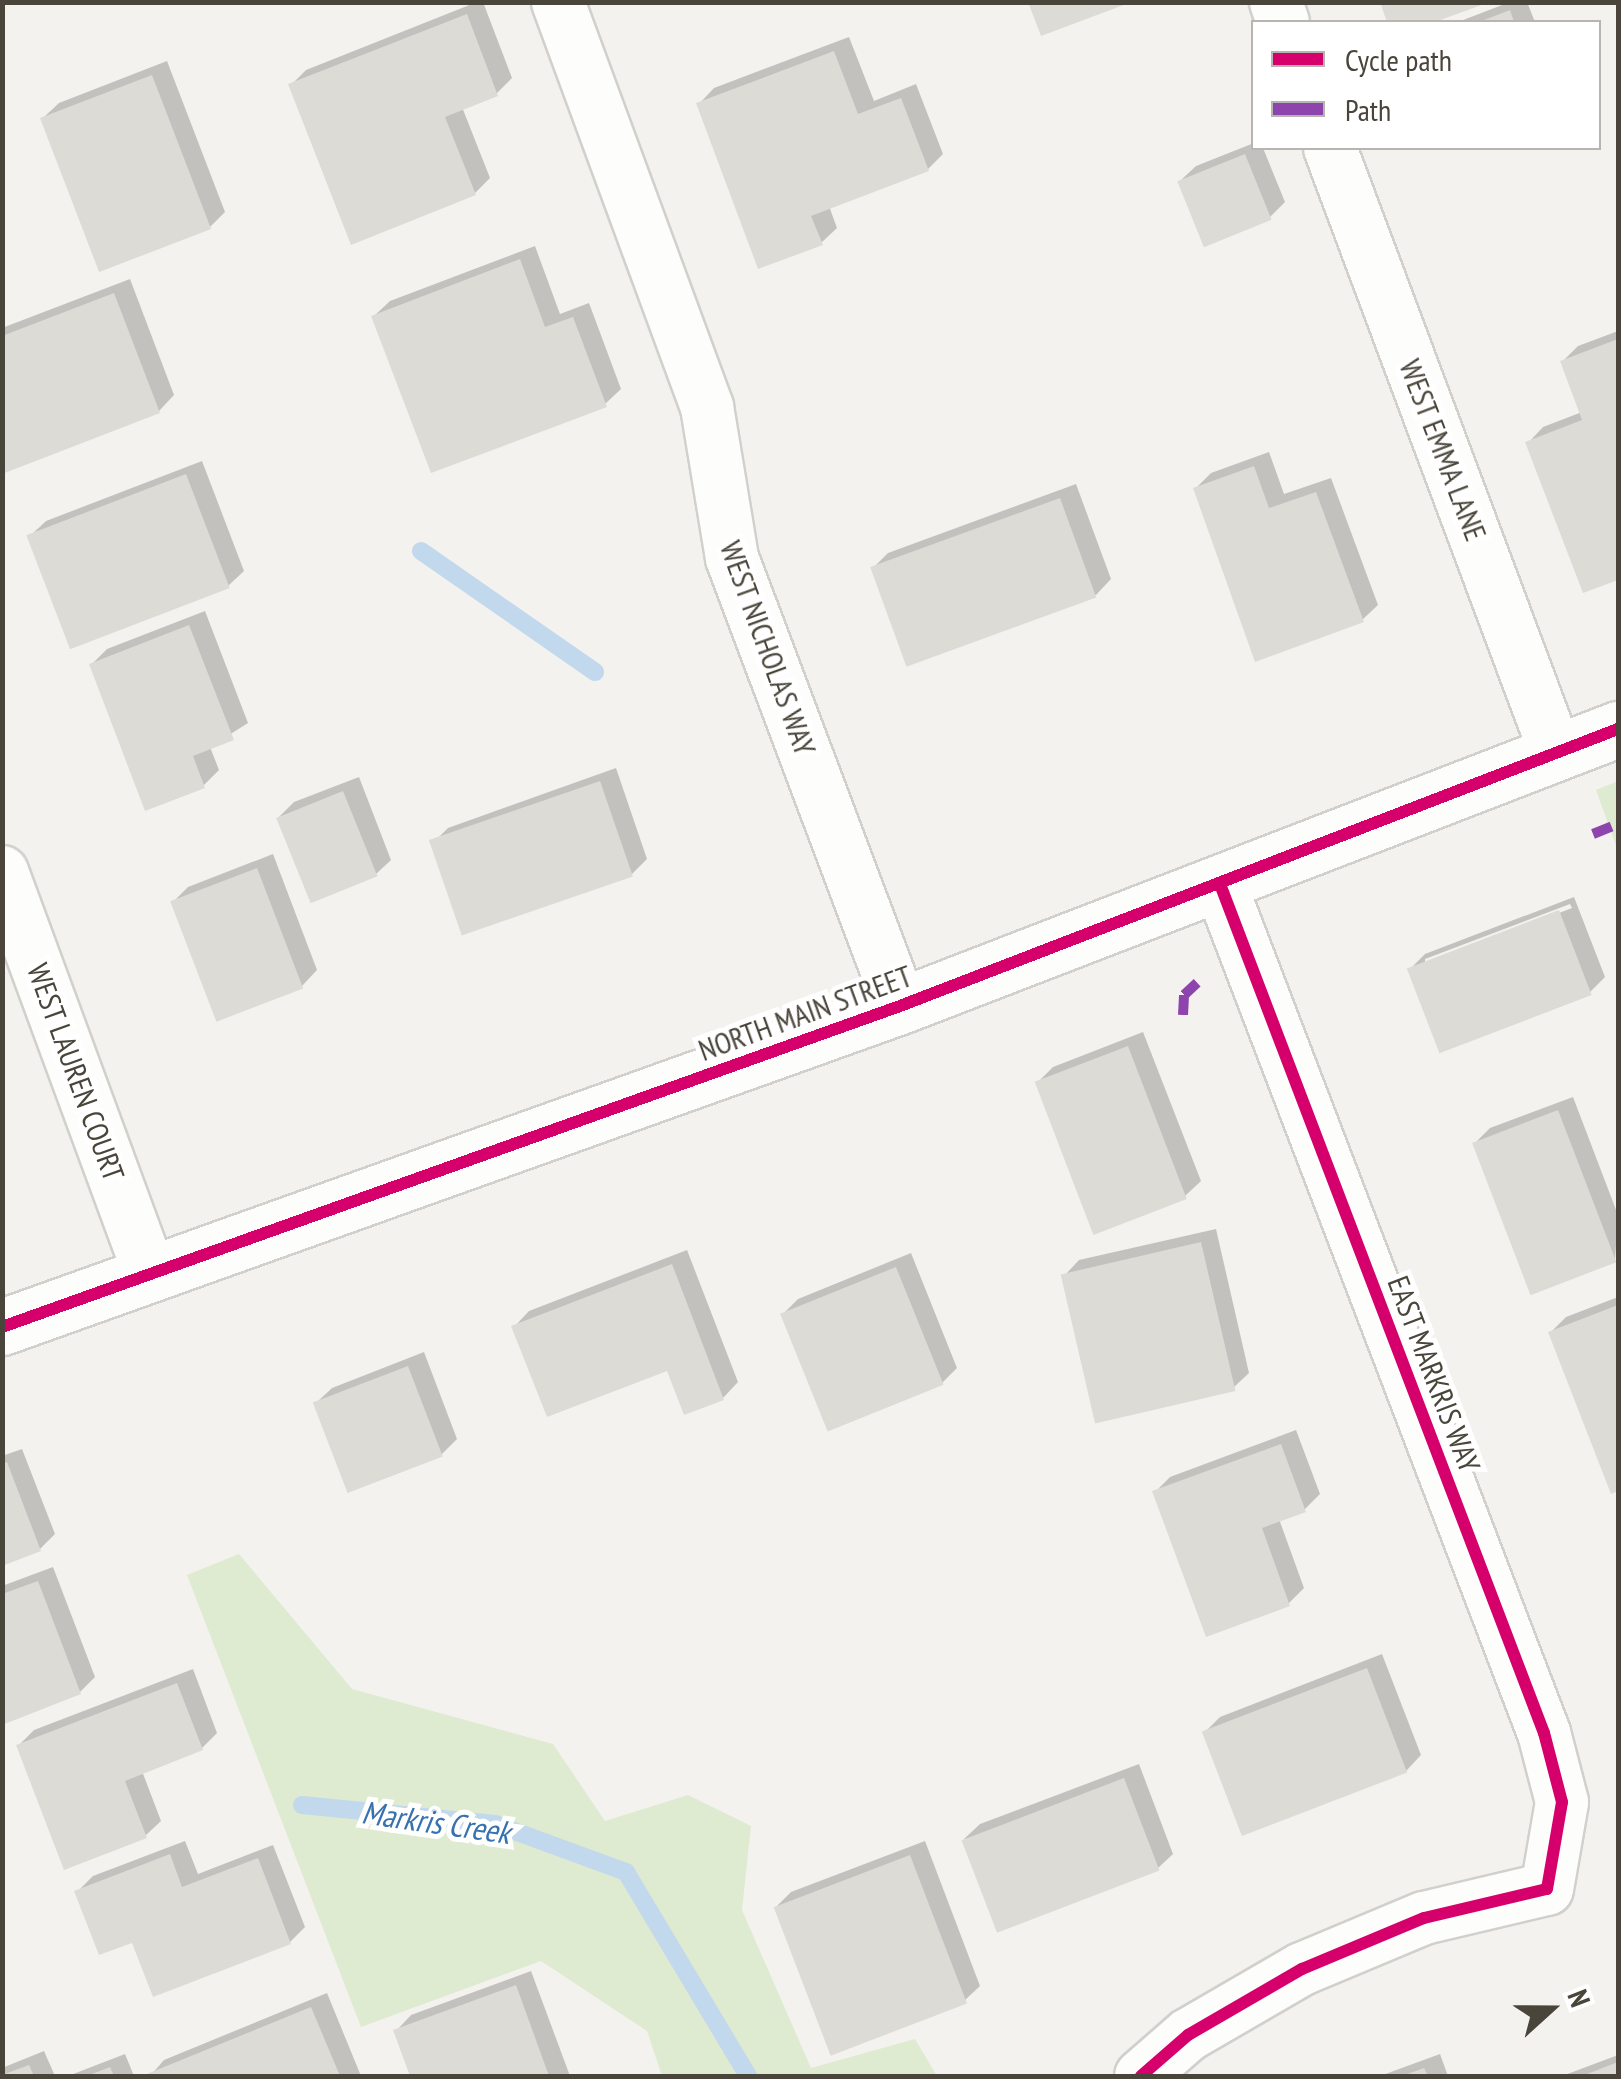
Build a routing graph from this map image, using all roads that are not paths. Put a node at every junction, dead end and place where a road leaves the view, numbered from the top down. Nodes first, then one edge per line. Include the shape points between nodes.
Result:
1 (558, 2) edge
2 (1331, 150) edge
3 (1618, 729) edge
4 (1556, 753) junction
5 (2, 872) edge
6 (1220, 884) junction
7 (900, 1006) junction
8 (150, 1272) junction
9 (2, 1328) edge
10 (1141, 2076) edge

1 - 7 street, WEST NICHOLAS WAY via 707,407 732,558
2 - 4 street, WEST EMMA LANE
3 - 4 street, NORTH MAIN STREET
4 - 6 street, NORTH MAIN STREET
5 - 8 street, WEST LAUREN COURT
6 - 7 street, NORTH MAIN STREET
6 - 10 street, EAST MARKRIS WAY via 1544,1733 1562,1802 1547,1889 1424,1918 1302,1970 1188,2035
7 - 8 street, NORTH MAIN STREET
8 - 9 street, NORTH MAIN STREET

